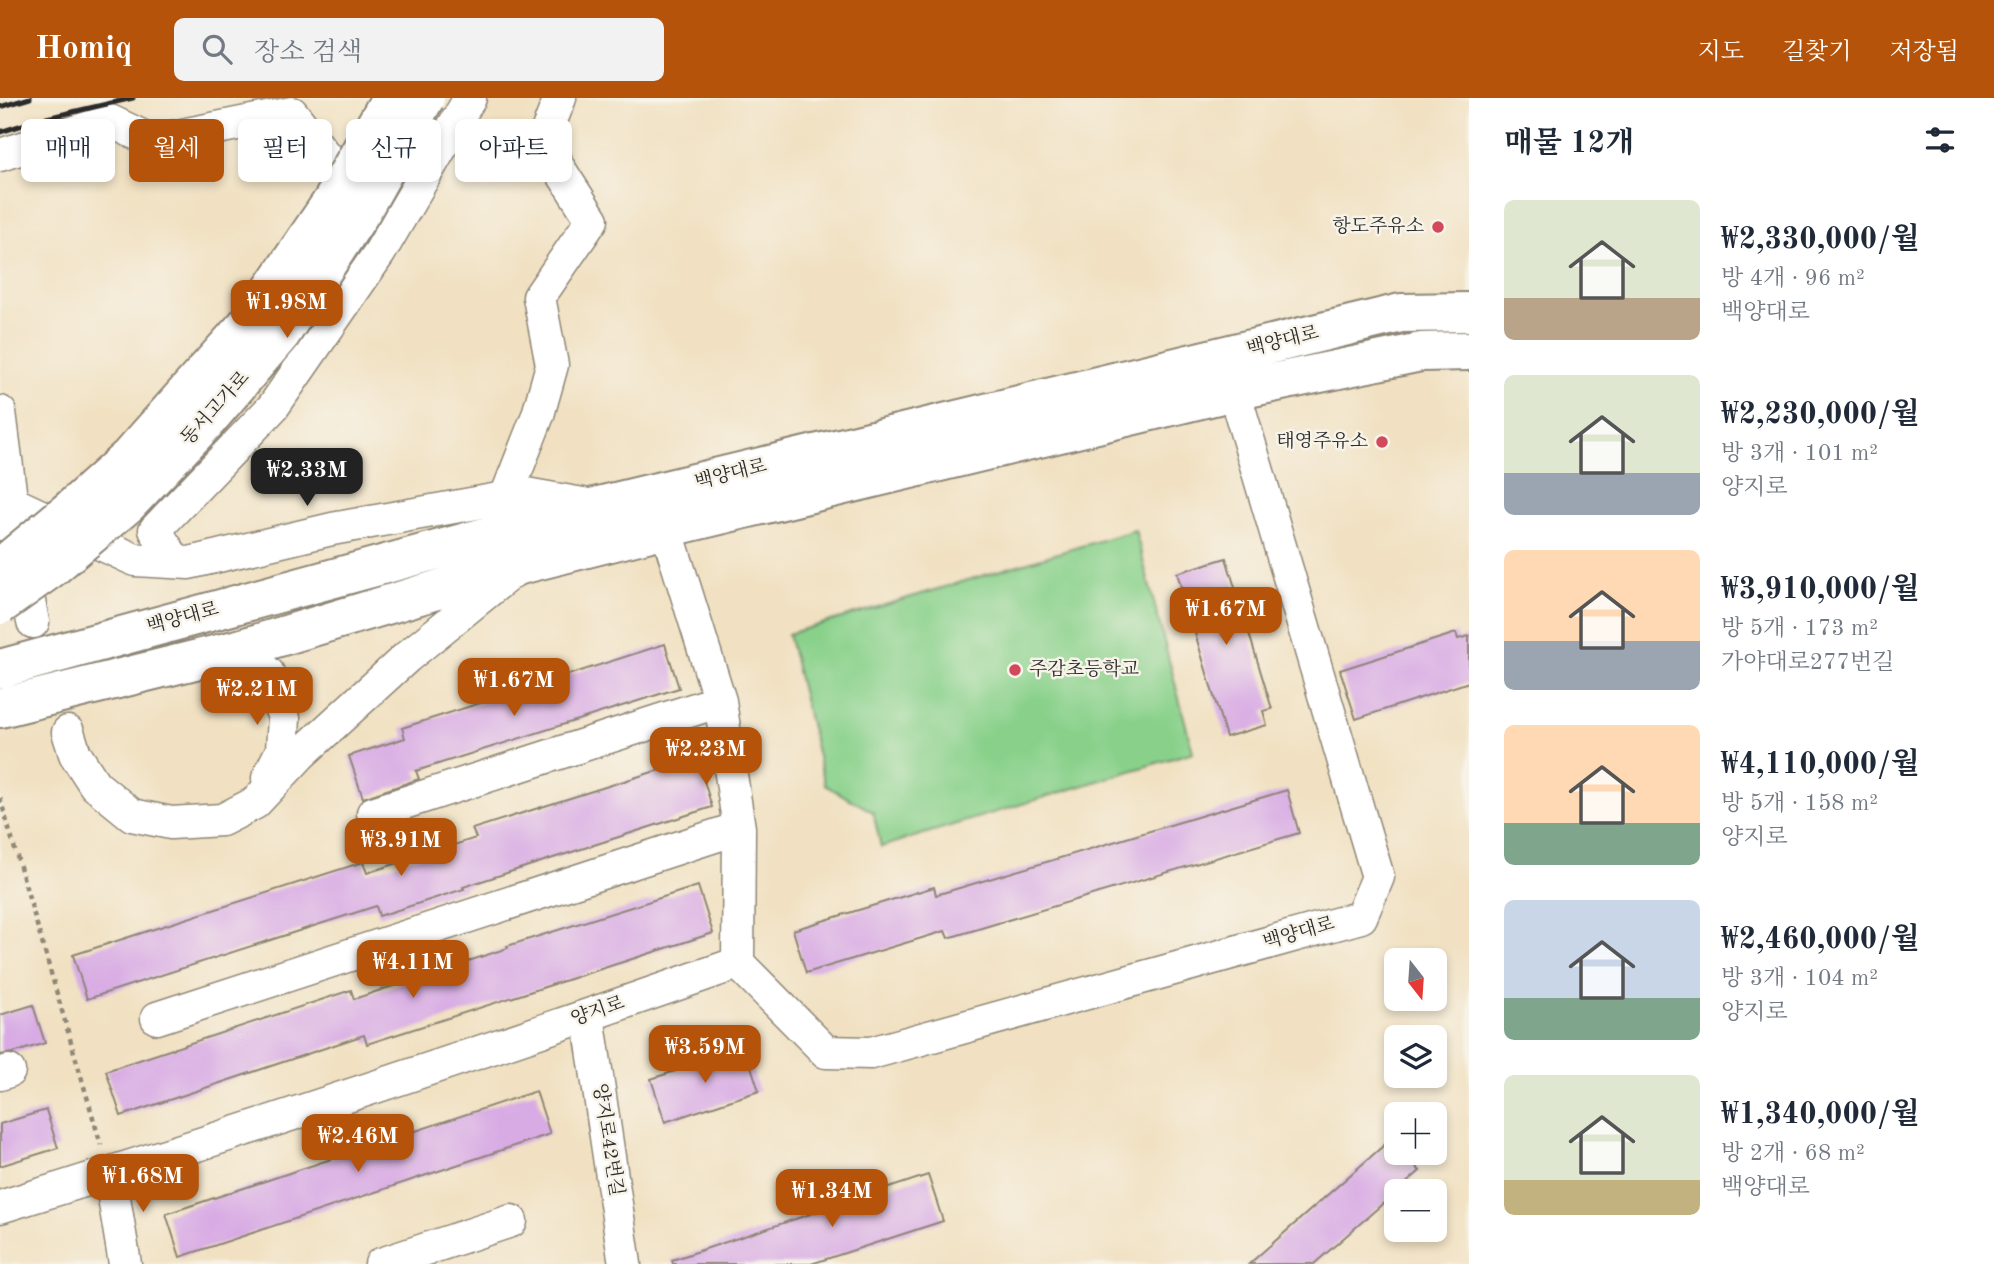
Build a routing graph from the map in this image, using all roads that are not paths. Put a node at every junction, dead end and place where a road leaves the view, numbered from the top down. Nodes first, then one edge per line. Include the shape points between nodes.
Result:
1 (391, 98) edge
2 (425, 98) edge
3 (470, 98) edge
4 (560, 98) edge
5 (0, 155) edge
6 (388, 237) junction
7 (1469, 312) edge
8 (1469, 351) edge
9 (1234, 391) junction
10 (0, 412) edge
11 (506, 497) junction
12 (599, 506) junction
13 (662, 510) junction
14 (6, 513) edge
15 (176, 562) junction
16 (520, 565) junction
17 (0, 568) edge
18 (0, 605) edge
19 (33, 622) dead end
20 (239, 649) junction
21 (0, 668) edge
22 (720, 701) junction
23 (0, 708) edge
24 (68, 732) dead end
25 (255, 803) junction
26 (373, 813) dead end
27 (739, 828) junction
28 (738, 963) junction
29 (588, 1016) junction
30 (157, 1018) dead end
31 (110, 1173) junction
32 (0, 1207) edge
33 (511, 1222) dead end
34 (125, 1264) edge
35 (381, 1264) edge
36 (625, 1264) edge

1 - 17 main road, 동서고가로, bridge via 333,200 252,319 129,457
2 - 18 main road, 동서고가로, bridge via 362,210 281,334 128,504 53,568
3 - 6 street
4 - 11 street via 547,131 557,165 592,220 539,297 552,365
5 - 6 street via 110,121 152,141 292,113
6 - 15 street via 273,407 155,530
7 - 13 main road, 백양대로 via 1401,313
8 - 9 main road, 백양대로 via 1421,352
9 - 13 main road, 백양대로
9 - 28 street, 백양대로 via 1378,877 1361,917 871,1053 826,1052
10 - 14 street
11 - 12 street via 526,494
11 - 15 street
12 - 13 main road, 백양대로
12 - 21 main road, 백양대로
13 - 16 main road, 백양대로
13 - 22 street
14 - 15 street via 135,560
14 - 19 street
16 - 20 main road, 백양대로
16 - 25 street via 398,665
20 - 23 main road, 백양대로
20 - 25 street via 268,673 284,718 282,750
22 - 26 street
22 - 27 street
24 - 25 street via 75,754 95,785 132,815 171,823 222,820
27 - 28 street
27 - 30 street
28 - 29 street, 양지로
29 - 31 street, 양지로
29 - 36 street, 양지로42번길
31 - 32 street, 양지로
31 - 34 street
33 - 35 street

